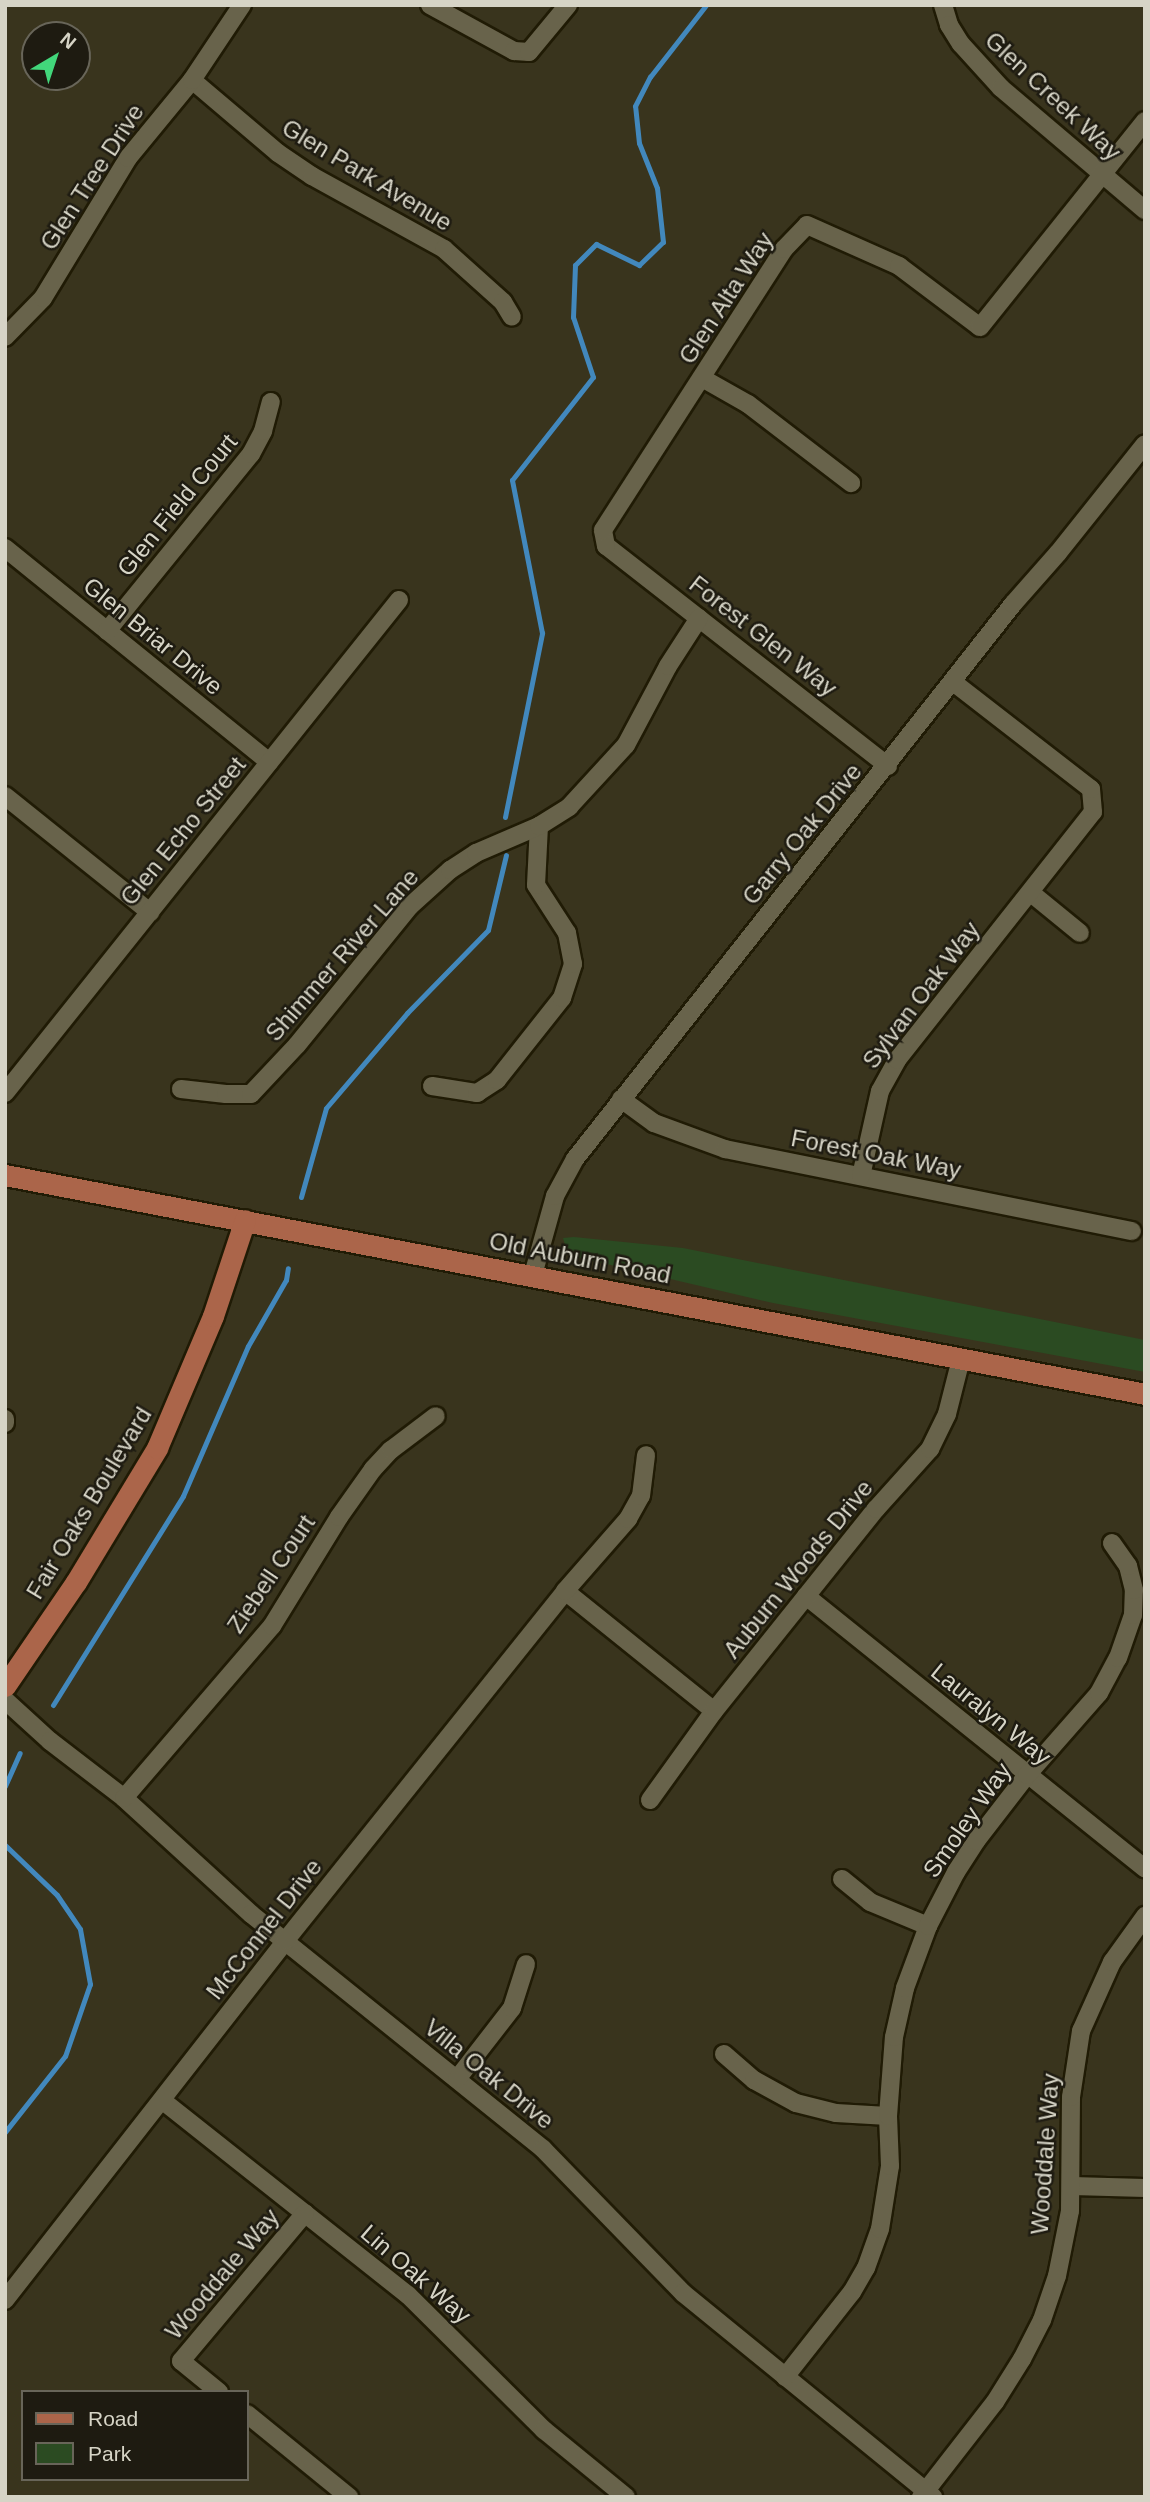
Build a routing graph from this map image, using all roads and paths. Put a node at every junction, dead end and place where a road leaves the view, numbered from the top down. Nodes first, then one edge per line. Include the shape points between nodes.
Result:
1 (242, 5) edge
2 (430, 5) edge
3 (568, 5) edge
4 (943, 5) edge
5 (192, 80) junction
6 (1145, 121) edge
7 (1101, 176) junction
8 (1145, 210) edge
9 (512, 317) dead end
10 (6, 332) edge
11 (702, 379) junction
12 (271, 402) dead end
13 (1145, 444) edge
14 (851, 483) dead end
15 (606, 546) joint
16 (5, 548) edge
17 (399, 600) dead end
18 (699, 618) junction
19 (107, 631) junction
20 (953, 682) junction
21 (269, 762) junction
22 (888, 766) junction
23 (5, 796) edge
24 (540, 826) junction
25 (1031, 894) junction
26 (150, 912) junction
27 (1080, 933) dead end
28 (432, 1086) dead end
29 (181, 1089) dead end
30 (5, 1093) edge
31 (621, 1099) junction
32 (5, 1175) edge
33 (861, 1177) junction
34 (245, 1220) junction
35 (1132, 1231) dead end
36 (533, 1275) junction
37 (961, 1359) junction
38 (1145, 1394) edge
39 (436, 1416) dead end
40 (646, 1455) dead end
41 (1112, 1543) dead end
42 (565, 1591) junction
43 (806, 1596) junction
44 (5, 1686) edge
45 (5, 1700) edge
46 (713, 1711) junction
47 (1027, 1775) junction
48 (124, 1798) junction
49 (650, 1800) dead end
50 (1145, 1869) edge
51 (842, 1879) dead end
52 (1145, 1916) edge
53 (928, 1926) junction
54 (285, 1941) junction
55 (526, 1964) dead end
56 (724, 2054) dead end
57 (457, 2079) junction
58 (163, 2101) junction
59 (888, 2116) junction
60 (1072, 2186) junction
61 (1145, 2188) edge
62 (305, 2213) junction
63 (5, 2300) edge
64 (785, 2377) junction
65 (217, 2390) edge
66 (248, 2415) edge
67 (927, 2495) edge
68 (349, 2497) edge
69 (626, 2497) edge

1 - 5 street, Glen Tree Drive
2 - 3 street via 514,51 529,52
4 - 7 street, Glen Creek Way via 949,25 976,62
5 - 9 street, Glen Park Avenue via 312,176 444,249 503,302
5 - 10 street, Glen Tree Drive via 128,158 43,298
6 - 7 street, Glen Alta Way
7 - 8 street, Glen Creek Way
7 - 11 street, Glen Alta Way via 980,327 899,266 807,225 784,249
11 - 14 street via 748,404
11 - 15 street, Glen Alta Way via 603,530
12 - 19 street, Glen Field Court via 251,454
13 - 20 street, Garry Oak Drive
15 - 18 street, Forest Glen Way
16 - 19 street, Glen Briar Drive
17 - 21 street, Glen Echo Street
18 - 22 street, Forest Glen Way
18 - 24 street via 626,745 569,807
19 - 21 street, Glen Briar Drive
20 - 22 street, Garry Oak Drive
20 - 25 street, Sylvan Oak Way via 1091,789 1093,812
21 - 26 street, Glen Echo Street
22 - 31 street, Garry Oak Drive
23 - 26 street
24 - 28 street via 536,885 568,933 573,964 562,998 497,1080 477,1093
24 - 29 street, Shimmer River Lane via 477,853 410,906 251,1094
25 - 27 street
25 - 33 street, Sylvan Oak Way via 897,1060 880,1091
26 - 30 street, Glen Echo Street
31 - 33 street, Forest Oak Way via 654,1123 695,1140
31 - 36 street, Garry Oak Drive via 560,1185
32 - 34 main road, Old Auburn Road
33 - 35 street, Forest Oak Way
34 - 36 main road, Old Auburn Road
34 - 44 main road, Fair Oaks Boulevard via 213,1316 157,1447 76,1582
36 - 37 main road, Old Auburn Road
37 - 38 main road, Old Auburn Road
37 - 43 street, Auburn Woods Drive via 937,1439
39 - 48 street, Ziebell Court via 373,1469 272,1626
40 - 42 street, McConnel Drive via 636,1507
41 - 47 street, Smoley Way via 1128,1566 1135,1603 1118,1658 1099,1693
42 - 46 street
42 - 54 street, McConnel Drive
43 - 46 street, Auburn Woods Drive
43 - 47 street, Lauralyn Way
45 - 48 street, Villa Oak Drive
46 - 49 street, Auburn Woods Drive
47 - 50 street, Lauralyn Way
47 - 53 street, Smoley Way via 965,1856
48 - 54 street, Villa Oak Drive
51 - 53 street via 870,1902
52 - 60 street, Wooddale Way via 1112,1962 1081,2031 1071,2097
53 - 59 street, Smoley Way via 897,2021
54 - 57 street, Villa Oak Drive
54 - 58 street, McConnel Drive
55 - 57 street via 512,2008
56 - 59 street via 754,2080 796,2103 836,2113
57 - 64 street, Villa Oak Drive via 557,2162 683,2293
58 - 62 street, Lin Oak Way
58 - 63 street, McConnel Drive
59 - 64 street, Smoley Way via 888,2192 873,2250 852,2292
60 - 61 street
60 - 67 street, Wooddale Way via 1057,2276 1032,2339 995,2402
62 - 65 street, Wooddale Way via 181,2361
62 - 69 street, Lin Oak Way via 408,2295 544,2430
64 - 67 street, Villa Oak Drive
66 - 68 street

